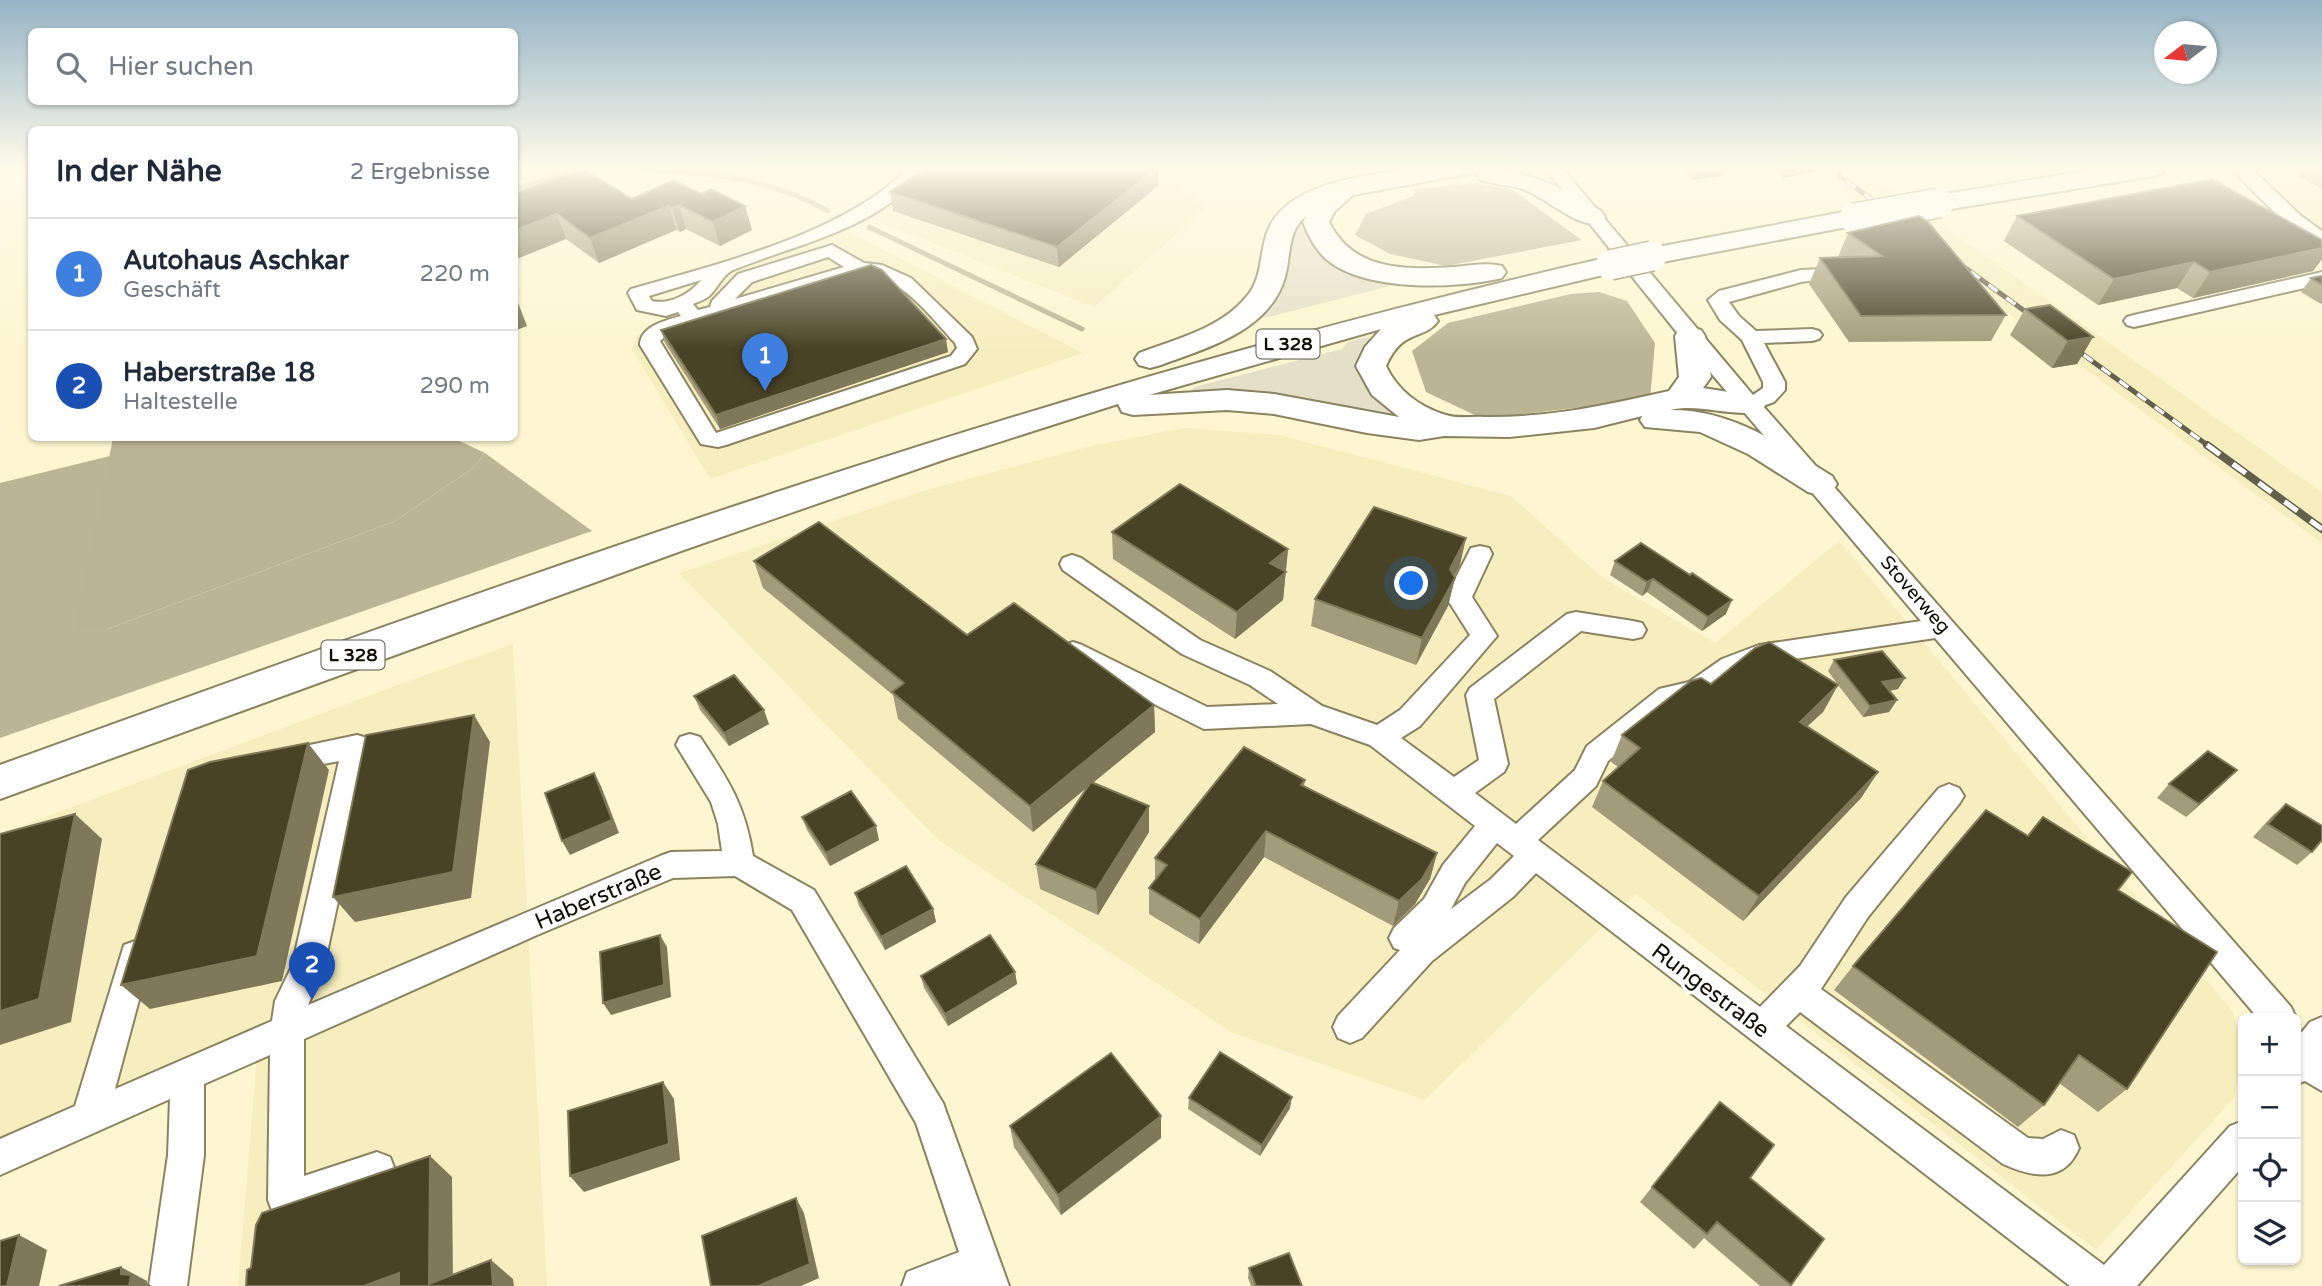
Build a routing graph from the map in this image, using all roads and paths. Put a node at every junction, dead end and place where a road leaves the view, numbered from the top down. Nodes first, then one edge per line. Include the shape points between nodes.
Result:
1 (829, 228) edge
2 (1282, 228) edge
3 (1319, 228) edge
4 (1602, 228) edge
5 (1759, 228) edge
6 (2306, 228) edge
7 (2322, 240) edge
8 (762, 253) junction
9 (1604, 258) junction
10 (778, 266) junction
11 (722, 268) junction
12 (860, 268) junction
13 (1502, 271) junction
14 (1839, 272) edge
15 (2322, 278) edge
16 (1534, 282) junction
17 (795, 288) junction
18 (721, 310) junction
19 (688, 311) junction
20 (2134, 321) dead end
21 (1811, 335) dead end
22 (1690, 336) junction
23 (1751, 337) junction
24 (650, 345) joint
25 (1076, 387) junction
26 (1750, 404) junction
27 (1687, 410) junction
28 (1045, 416) junction
29 (1444, 426) junction
30 (1821, 484) junction
31 (1480, 554) dead end
32 (1072, 564) dead end
33 (1944, 627) junction
34 (1633, 630) dead end
35 (1073, 652) edge
36 (1312, 713) junction
37 (1380, 737) junction
38 (690, 745) dead end
39 (0, 754) edge
40 (258, 766) edge
41 (0, 782) edge
42 (1454, 793) junction
43 (1949, 796) dead end
44 (1515, 841) junction
45 (739, 863) junction
46 (144, 924) edge
47 (1405, 938) dead end
48 (1798, 991) junction
49 (2275, 1013) edge
50 (1350, 1027) dead end
51 (1762, 1028) junction
52 (287, 1031) junction
53 (186, 1076) junction
54 (89, 1118) junction
55 (2238, 1145) edge
56 (2062, 1148) dead end
57 (0, 1157) edge
58 (377, 1170) dead end
59 (986, 1274) edge
60 (168, 1286) edge
61 (921, 1286) edge
62 (2101, 1286) edge
63 (2111, 1286) edge

1 - 8 street
2 - 25 highway via 1268,287 1254,308 1202,339
3 - 13 highway via 1340,257 1379,272 1410,276
4 - 22 street, Stoverweg
5 - 9 highway, L 328, bridge
6 - 7 street
8 - 10 street
8 - 11 street
9 - 13 highway, L 328
9 - 16 highway, L 328
10 - 12 street via 832,251
10 - 17 street
10 - 18 street via 745,278 719,304
11 - 19 street
11 - 19 street via 639,293 644,306
12 - 17 street
12 - 24 street via 874,267 908,284 965,341 964,356 729,438 709,439
13 - 25 highway, L 328
14 - 23 street via 1801,276 1718,300
15 - 20 street
16 - 28 highway, L 328 via 1206,366
16 - 29 highway via 1399,329 1380,344 1371,366 1379,387 1402,407
17 - 18 street
18 - 19 street
19 - 24 street via 654,334
21 - 23 street
22 - 26 street, Stoverweg
22 - 27 highway via 1695,377
23 - 26 street via 1774,390
25 - 39 highway, L 328 via 611,538
26 - 27 highway via 1732,415
26 - 30 street, Stoverweg
27 - 29 highway via 1509,427
27 - 30 highway
28 - 29 highway via 1227,400 1419,430
28 - 41 highway, L 328 via 706,528
30 - 33 street, Stoverweg
31 - 37 street via 1459,597 1484,636 1410,718
32 - 36 street via 1191,647 1259,678
33 - 44 street via 1759,655 1731,666 1696,691 1666,698 1597,754 1586,778
33 - 49 street, Stoverweg
34 - 42 street via 1576,621 1480,695 1494,764
35 - 36 street via 1204,718
36 - 37 street, Rungestraße
37 - 42 street, Rungestraße
38 - 45 street via 724,799
40 - 52 street via 357,746 308,967 292,1001
42 - 44 street, Rungestraße
43 - 48 street via 1857,907
44 - 47 street via 1454,874 1435,909
44 - 50 street via 1502,888 1422,951
44 - 51 street, Rungestraße
45 - 52 street, Haberstraße via 671,865
45 - 59 street via 803,900 931,1115
46 - 54 street
48 - 51 street
48 - 56 street via 2016,1151 2033,1159 2049,1158
51 - 62 street, Rungestraße
52 - 53 street, Haberstraße
52 - 58 street via 278,1215
53 - 54 street, Haberstraße
53 - 60 street via 188,1140
54 - 57 street, Haberstraße
55 - 63 street
59 - 61 street

